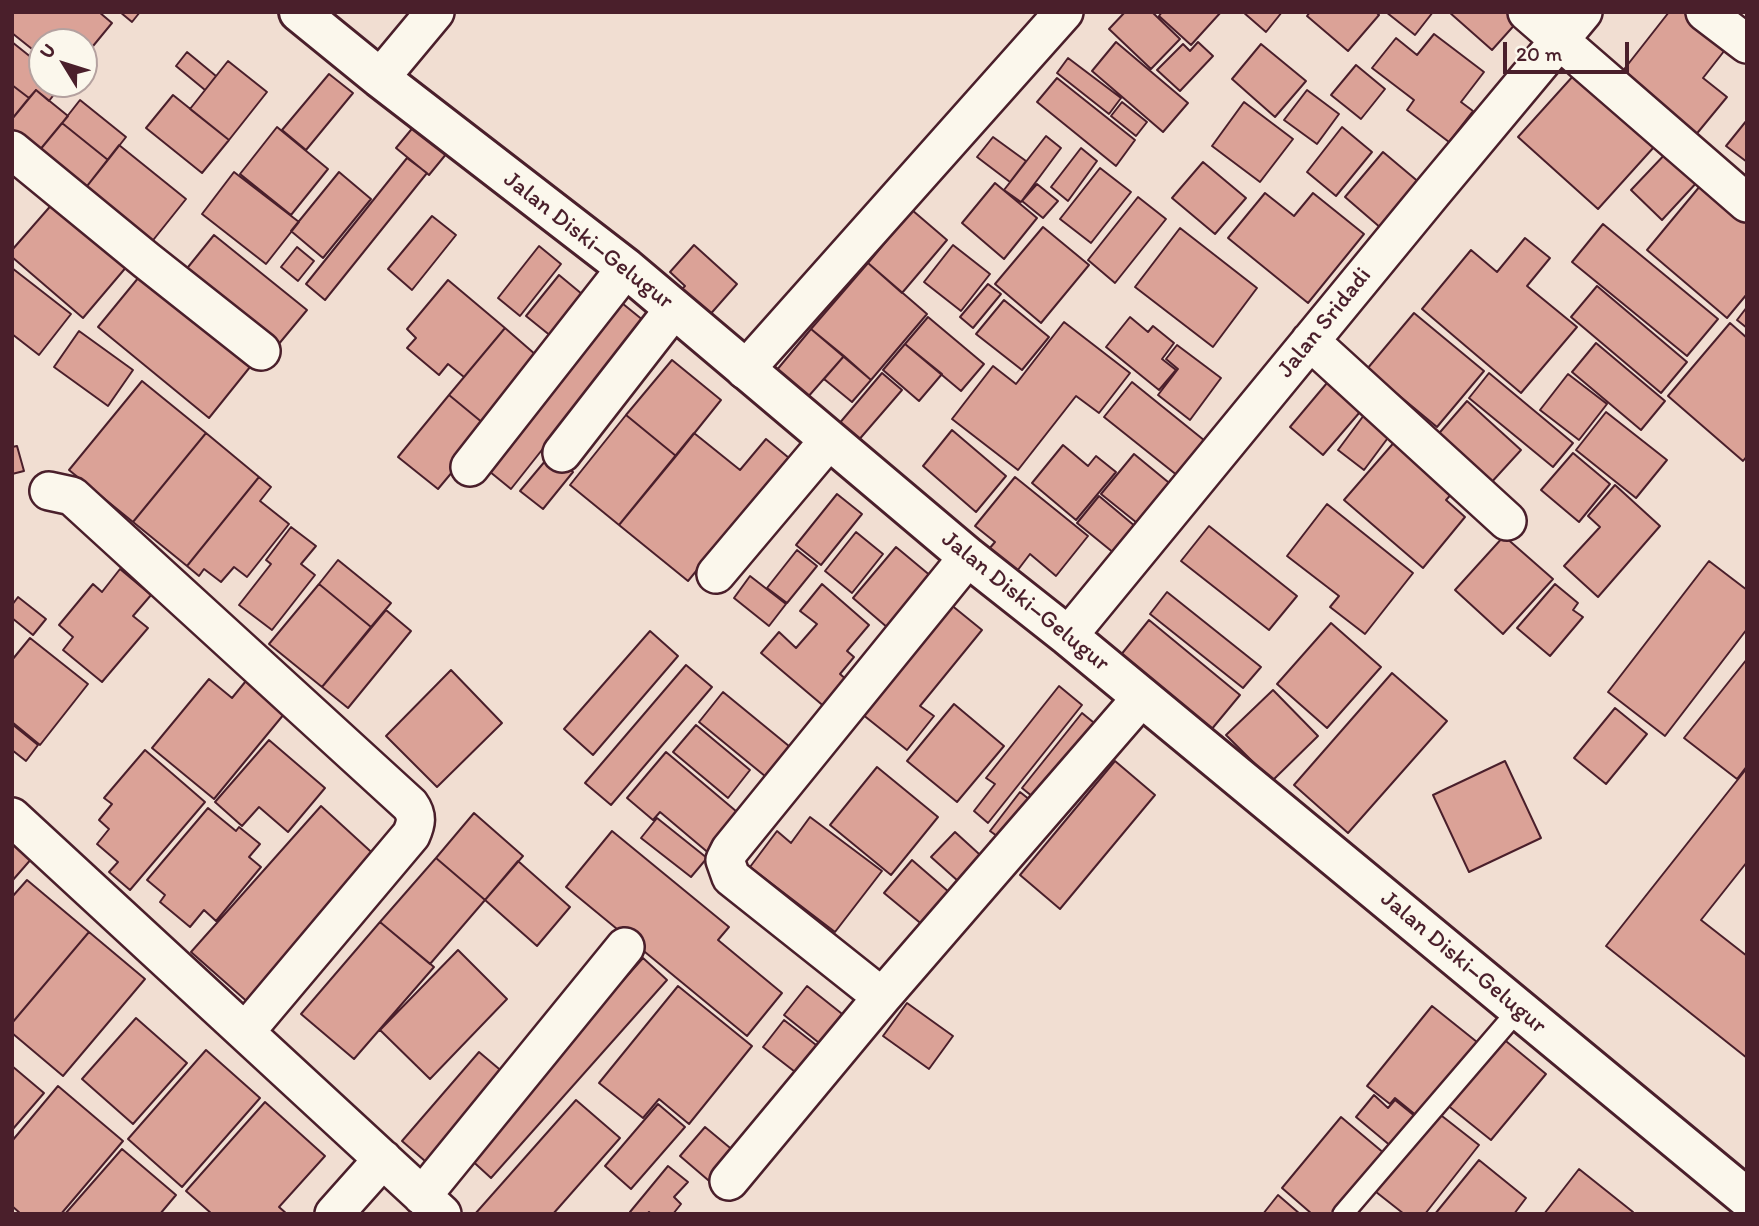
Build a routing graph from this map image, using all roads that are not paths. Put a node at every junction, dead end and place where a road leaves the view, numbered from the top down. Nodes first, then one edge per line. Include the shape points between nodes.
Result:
1 (299, 12) edge
2 (435, 12) edge
3 (1064, 12) edge
4 (1527, 12) edge
5 (1583, 12) edge
6 (1705, 12) edge
7 (1559, 41) junction
8 (1747, 44) edge
9 (380, 78) junction
10 (12, 150) edge
11 (1747, 203) edge
12 (626, 268) junction
13 (674, 309) junction
14 (1310, 341) junction
15 (261, 351) dead end
16 (746, 370) junction
17 (829, 440) junction
18 (562, 453) dead end
19 (470, 467) dead end
20 (50, 491) dead end
21 (1507, 521) dead end
22 (968, 557) junction
23 (716, 574) dead end
24 (1068, 636) junction
25 (1142, 697) junction
26 (12, 817) edge
27 (625, 947) dead end
28 (882, 997) junction
29 (1519, 1009) junction
30 (245, 1032) junction
31 (383, 1159) junction
32 (729, 1181) dead end
33 (1747, 1198) edge
34 (432, 1205) edge
35 (334, 1214) edge
36 (1343, 1214) edge

1 - 9 main road, Jalan Diski–Gelugur
2 - 9 street
3 - 16 street
4 - 7 street
5 - 7 street, Jalan Sridadi
6 - 8 street
7 - 11 street
7 - 14 street, Jalan Sridadi
9 - 12 main road, Jalan Diski–Gelugur
10 - 15 street
12 - 13 main road, Jalan Diski–Gelugur
12 - 19 street
13 - 16 main road, Jalan Diski–Gelugur
13 - 18 street
14 - 21 street
14 - 24 street, Jalan Sridadi
16 - 17 main road, Jalan Diski–Gelugur
17 - 22 main road, Jalan Diski–Gelugur
17 - 23 street
20 - 30 street via 72,496 414,811 411,835
22 - 24 main road, Jalan Diski–Gelugur
22 - 28 street via 725,860 731,877
24 - 25 main road, Jalan Diski–Gelugur
25 - 28 street
25 - 29 main road, Jalan Diski–Gelugur
26 - 30 street
27 - 34 street
28 - 32 street
29 - 33 main road, Jalan Diski–Gelugur
29 - 36 lane
30 - 31 street
31 - 34 street
31 - 35 street

